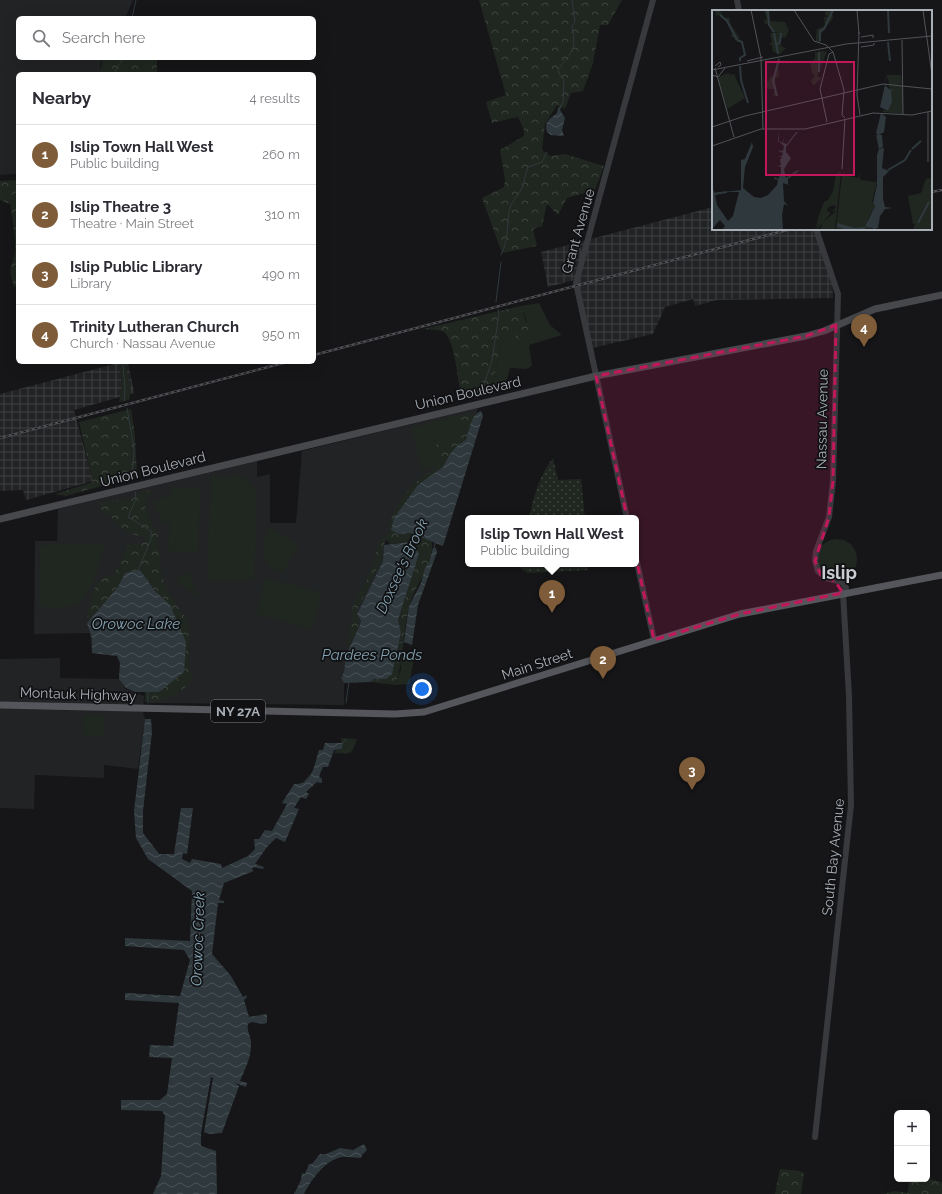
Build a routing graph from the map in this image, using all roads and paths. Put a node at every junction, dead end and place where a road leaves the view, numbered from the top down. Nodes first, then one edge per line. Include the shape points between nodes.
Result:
1 (653, 0) edge
2 (737, 0) edge
3 (739, 10) edge
4 (816, 230) edge
5 (942, 296) edge
6 (836, 325) junction
7 (596, 376) junction
8 (626, 515) edge
9 (0, 519) edge
10 (638, 567) edge
11 (942, 575) edge
12 (843, 592) junction
13 (654, 640) junction
14 (0, 705) edge
15 (156, 709) joint
16 (815, 1137) dead end

1 - 7 street, Grant Avenue via 576,283
2 - 3 street
4 - 6 street, Nassau Avenue via 838,294
5 - 6 main road, Union Boulevard via 875,309
6 - 7 main road, Union Boulevard via 806,336
6 - 12 street, Nassau Avenue via 833,481 829,517 815,556 818,571
7 - 8 street, Grant Avenue
7 - 9 main road, Union Boulevard
10 - 13 street
11 - 12 main road, Main Street / NY 27A
12 - 13 main road, Main Street / NY 27A via 740,614
12 - 16 street, South Bay Avenue via 849,696 851,805
13 - 15 main road, Main Street / NY 27A via 424,712 395,714
14 - 15 main road, Montauk Highway

